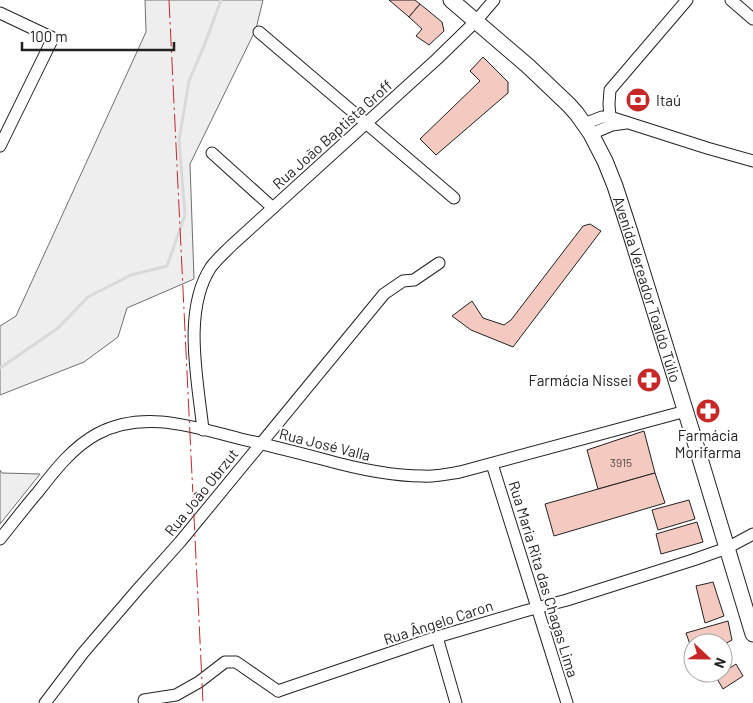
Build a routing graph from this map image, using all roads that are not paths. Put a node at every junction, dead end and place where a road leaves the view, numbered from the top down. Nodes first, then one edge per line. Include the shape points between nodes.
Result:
1 (451, 0) edge
2 (494, 0) edge
3 (687, 0) edge
4 (731, 0) edge
5 (0, 13) edge
6 (753, 19) edge
7 (476, 22) junction
8 (259, 32) dead end
9 (610, 117) junction
10 (630, 123) junction
11 (366, 124) junction
12 (588, 129) junction
13 (0, 146) edge
14 (212, 153) dead end
15 (753, 161) edge
16 (454, 198) dead end
17 (273, 208) junction
18 (439, 263) dead end
19 (686, 411) junction
20 (203, 430) junction
21 (261, 444) junction
22 (492, 464) junction
23 (753, 534) edge
24 (0, 539) edge
25 (727, 548) junction
26 (536, 608) junction
27 (753, 634) edge
28 (437, 637) junction
29 (278, 691) junction
30 (144, 700) dead end
31 (44, 703) edge
32 (282, 703) edge
33 (456, 703) edge
34 (567, 703) edge

1 - 7 main road, Avenida Vereador Toaldo Túlio
2 - 7 street, Rua João Baptista Groff
3 - 9 street via 610,90
4 - 6 street
5 - 13 street via 53,38
7 - 11 street, Rua João Baptista Groff
7 - 12 main road, Avenida Vereador Toaldo Túlio via 557,92
8 - 11 street
9 - 10 street
9 - 12 street via 602,116
10 - 12 street
10 - 15 street
11 - 16 street
11 - 17 street, Rua João Baptista Groff
12 - 19 main road, Avenida Vereador Toaldo Túlio via 618,193
14 - 17 street
17 - 20 street, Rua João Baptista Groff via 221,256 211,268 198,297 194,350
18 - 21 street, Rua João Obrzut via 414,280 395,286 379,299
19 - 22 street, Rua José Valla
19 - 25 main road, Avenida Vereador Toaldo Túlio
20 - 21 street, Rua José Valla
20 - 24 street, Rua José Valla via 168,422 143,421 126,422 96,434 52,473
21 - 22 street, Rua José Valla via 339,464 404,475 442,475
21 - 31 street, Rua João Obrzut
22 - 26 street, Rua Maria Rita das Chagas Lima
23 - 25 street, Rua Ângelo Caron
25 - 26 street, Rua Ângelo Caron
25 - 27 main road, Avenida Vereador Toaldo Túlio
26 - 28 street, Rua Ângelo Caron
26 - 34 street, Rua Maria Rita das Chagas Lima
28 - 29 street, Rua Ângelo Caron
28 - 33 street
29 - 30 street via 236,662 225,662 176,695
29 - 32 street

